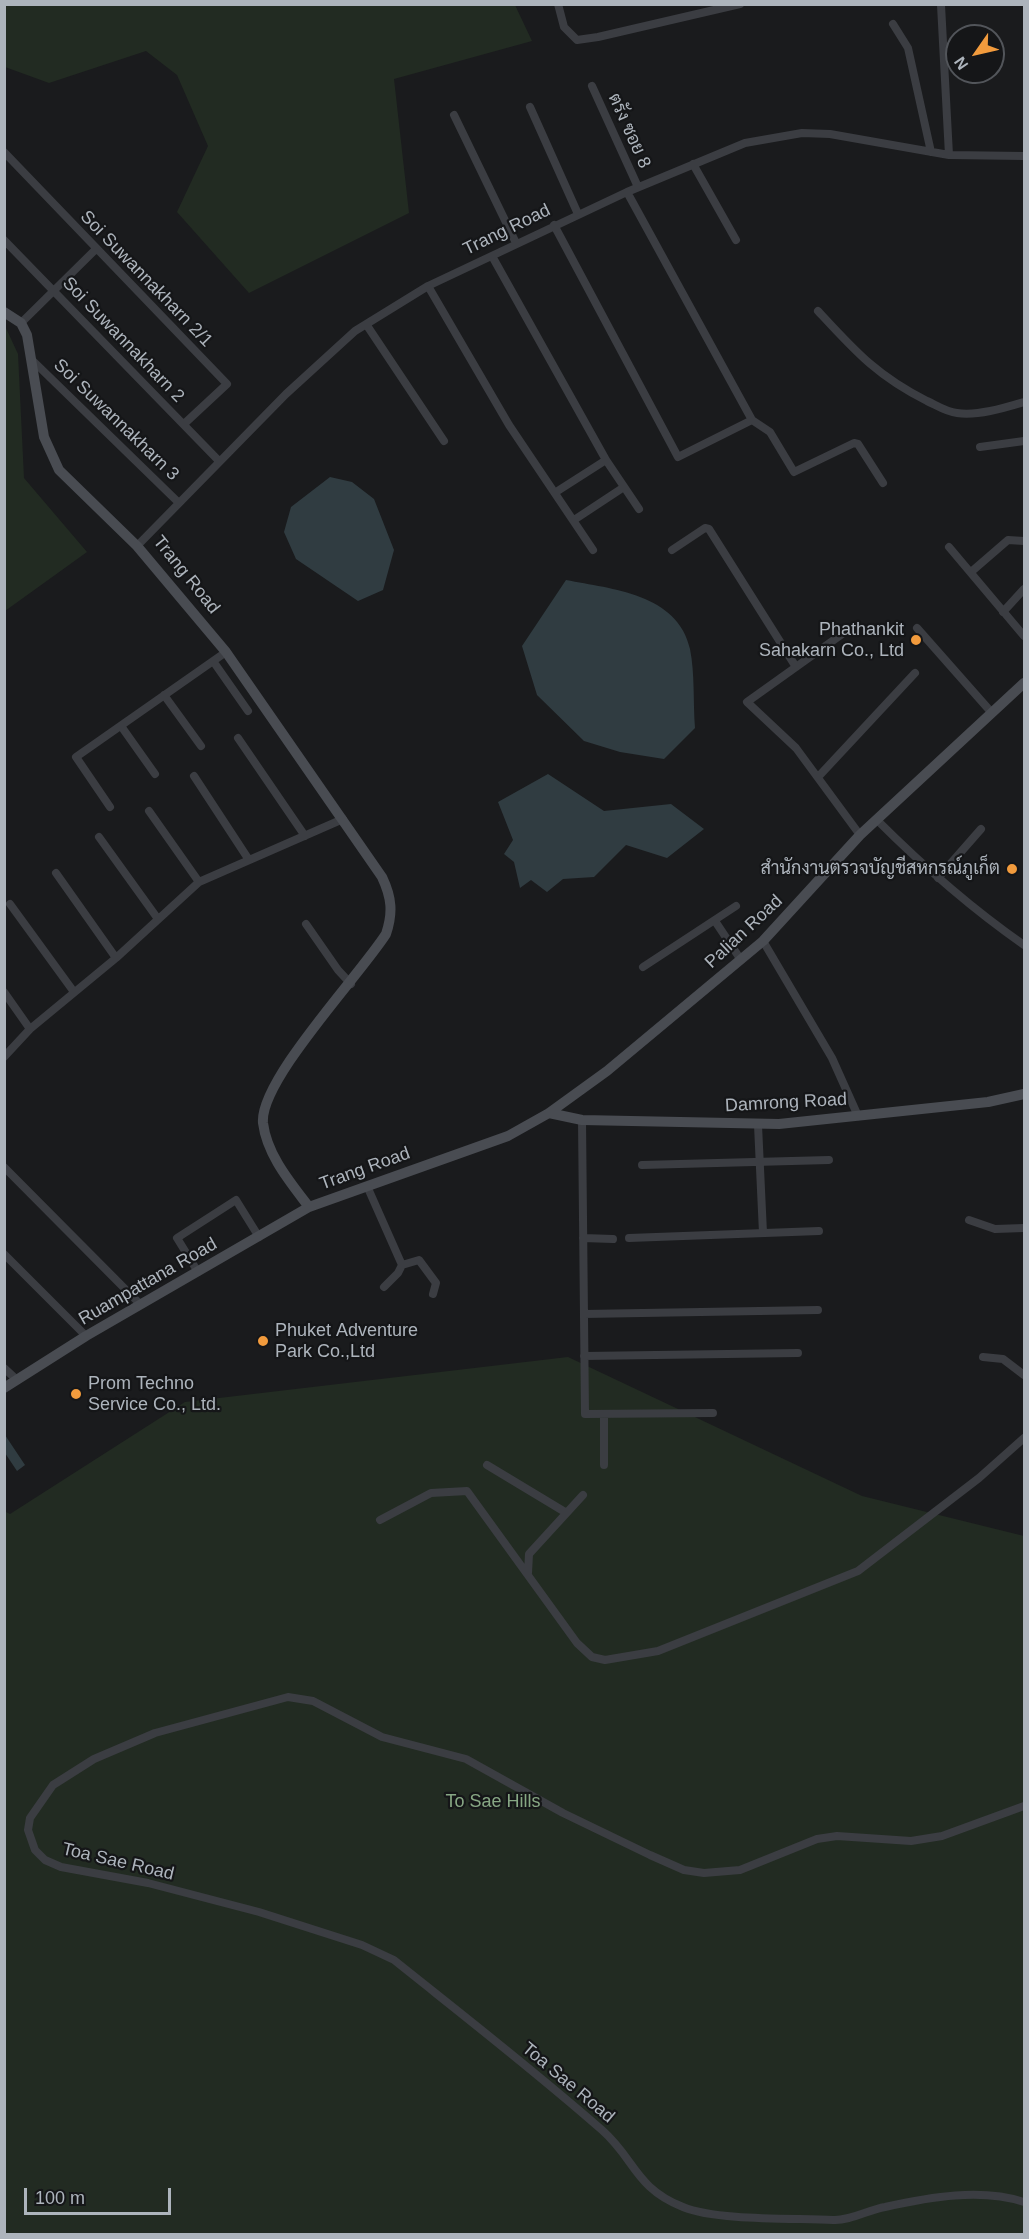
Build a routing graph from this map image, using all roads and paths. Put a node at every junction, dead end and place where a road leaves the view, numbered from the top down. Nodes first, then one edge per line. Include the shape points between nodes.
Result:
1 (558, 4) edge
2 (740, 4) edge
3 (941, 6) edge
4 (893, 24) dead end
5 (592, 86) dead end
6 (530, 107) dead end
7 (454, 115) dead end
8 (4, 152) edge
9 (931, 152) junction
10 (949, 155) junction
11 (1024, 156) edge
12 (693, 164) junction
13 (638, 188) junction
14 (627, 192) junction
15 (578, 214) junction
16 (554, 225) junction
17 (4, 240) edge
18 (736, 240) dead end
19 (516, 243) junction
20 (96, 249) junction
21 (492, 256) junction
22 (428, 286) junction
23 (54, 291) junction
24 (818, 311) dead end
25 (4, 312) edge
26 (21, 323) junction
27 (366, 324) junction
28 (32, 360) junction
29 (1024, 405) edge
30 (752, 420) junction
31 (184, 424) junction
32 (444, 441) dead end
33 (1024, 441) edge
34 (980, 447) dead end
35 (606, 460) junction
36 (219, 461) junction
37 (883, 483) dead end
38 (624, 487) junction
39 (556, 492) junction
40 (179, 503) junction
41 (639, 509) dead end
42 (573, 520) junction
43 (1024, 541) edge
44 (137, 546) junction
45 (949, 547) dead end
46 (593, 550) dead end
47 (672, 550) dead end
48 (971, 572) junction
49 (1024, 589) edge
50 (1003, 612) junction
51 (917, 628) dead end
52 (845, 632) dead end
53 (1024, 636) edge
54 (226, 652) junction
55 (213, 661) junction
56 (796, 667) junction
57 (915, 673) dead end
58 (1024, 683) edge
59 (165, 695) junction
60 (248, 711) dead end
61 (992, 713) junction
62 (121, 726) junction
63 (238, 738) dead end
64 (201, 746) dead end
65 (155, 774) dead end
66 (194, 776) dead end
67 (819, 776) junction
68 (110, 807) dead end
69 (149, 811) dead end
70 (343, 819) junction
71 (877, 820) junction
72 (981, 829) dead end
73 (860, 835) junction
74 (305, 836) junction
75 (99, 837) dead end
76 (249, 860) junction
77 (56, 873) dead end
78 (938, 878) junction
79 (199, 882) junction
80 (10, 904) dead end
81 (736, 906) dead end
82 (158, 919) junction
83 (715, 921) junction
84 (306, 924) dead end
85 (764, 941) junction
86 (1024, 945) edge
87 (116, 958) junction
88 (741, 960) junction
89 (643, 967) dead end
90 (351, 984) junction
91 (4, 992) edge
92 (74, 992) junction
93 (30, 1029) junction
94 (4, 1056) edge
95 (1024, 1094) edge
96 (549, 1113) junction
97 (858, 1116) junction
98 (582, 1120) junction
99 (758, 1125) junction
100 (829, 1160) dead end
101 (761, 1162) junction
102 (642, 1166) dead end
103 (4, 1167) edge
104 (367, 1186) junction
105 (309, 1207) junction
106 (969, 1220) dead end
107 (1024, 1228) edge
108 (819, 1231) dead end
109 (763, 1233) junction
110 (259, 1236) junction
111 (583, 1238) junction
112 (629, 1238) dead end
113 (613, 1239) dead end
114 (4, 1254) edge
115 (402, 1265) junction
116 (198, 1272) junction
117 (384, 1287) dead end
118 (433, 1294) dead end
119 (140, 1304) junction
120 (818, 1310) dead end
121 (584, 1314) junction
122 (86, 1336) junction
123 (798, 1353) dead end
124 (584, 1356) junction
125 (983, 1357) dead end
126 (4, 1368) edge
127 (1024, 1375) edge
128 (17, 1380) junction
129 (4, 1388) edge
130 (713, 1413) dead end
131 (604, 1414) junction
132 (1024, 1438) edge
133 (488, 1465) dead end
134 (604, 1465) dead end
135 (583, 1495) dead end
136 (565, 1512) junction
137 (380, 1520) dead end
138 (528, 1573) junction
139 (1024, 1806) edge
140 (1024, 2202) edge

1 - 2 street via 564,27 577,40
3 - 10 street
4 - 9 street via 909,48
5 - 13 street, ตรัง ซอย 8
6 - 15 street
7 - 19 street
8 - 20 street, Soi Suwannakharn 2/1
9 - 10 street, Trang Road
9 - 12 street, Trang Road via 830,134 802,133 745,143
10 - 11 street, Trang Road
12 - 13 street, Trang Road
12 - 18 street
13 - 14 street, Trang Road
14 - 15 street, Trang Road
14 - 30 street
15 - 16 street, Trang Road
16 - 19 street, Trang Road
16 - 30 street via 678,457
17 - 23 street, Soi Suwannakharn 2
19 - 21 street, Trang Road
20 - 23 street
20 - 31 street, Soi Suwannakharn 2/1 via 227,384
21 - 22 street, Trang Road
21 - 35 street
22 - 27 street, Trang Road
22 - 39 street via 509,425
23 - 26 street
23 - 31 street, Soi Suwannakharn 2
24 - 29 street via 866,363 905,390 950,412
25 - 26 street
26 - 28 street
27 - 32 street
27 - 36 street, Trang Road via 286,394
28 - 40 street, Soi Suwannakharn 3
28 - 44 street via 42,429 58,470
30 - 37 street via 770,432 794,472 854,443
31 - 36 street, Soi Suwannakharn 2
33 - 34 street
35 - 38 street
35 - 39 street
36 - 40 street, Trang Road
38 - 41 street
38 - 42 street
39 - 42 street
40 - 44 street, Trang Road
42 - 46 street
43 - 48 street via 1008,540
44 - 54 street, Trang Road
45 - 48 street
47 - 56 street via 709,529
48 - 50 street
49 - 50 street
50 - 53 street
51 - 61 street
52 - 56 street
54 - 55 street
54 - 70 street, Trang Road
55 - 59 street
55 - 60 street
56 - 67 street via 747,702 796,748
57 - 67 street
58 - 61 street, Palian Road
59 - 62 street
59 - 64 street
61 - 71 street, Palian Road
62 - 65 street
62 - 68 street via 76,757
63 - 74 street
66 - 76 street
67 - 73 street
69 - 79 street
70 - 74 street
70 - 90 street, Trang Road via 382,877 392,904 386,934
71 - 73 street, Palian Road
71 - 78 street
72 - 78 street
73 - 85 street, Palian Road
74 - 76 street
75 - 82 street
76 - 79 street
77 - 87 street
78 - 86 street
79 - 82 street
80 - 92 street
81 - 83 street
82 - 87 street
83 - 88 street
83 - 89 street
84 - 90 street
85 - 88 street, Palian Road
85 - 97 street via 828,1049
87 - 92 street
88 - 96 street, Palian Road via 607,1071
90 - 105 street, Trang Road via 290,1062 264,1106 268,1144 280,1168
91 - 93 street
92 - 93 street
93 - 94 street
95 - 97 street, Damrong Road via 988,1102
96 - 98 street, Damrong Road
96 - 104 street, Trang Road via 508,1136
97 - 99 street, Damrong Road
98 - 99 street, Damrong Road
98 - 111 street
99 - 101 street
100 - 101 street
101 - 102 street
101 - 109 street
103 - 119 street
104 - 105 street, Trang Road
104 - 115 street
105 - 110 street, Ruampattana Road
106 - 107 street via 995,1229
108 - 109 street
109 - 112 street
110 - 116 street, Ruampattana Road
110 - 116 street via 236,1200 177,1238
111 - 113 street
111 - 121 street
114 - 122 street
115 - 117 street
115 - 118 street via 419,1260 424,1264 436,1284
116 - 119 street, Ruampattana Road
119 - 122 street, Ruampattana Road
120 - 121 street
121 - 124 street
122 - 128 street, Ruampattana Road
123 - 124 street
124 - 131 street via 585,1414
125 - 127 street via 1004,1359
126 - 128 street
128 - 129 street, Ruampattana Road
130 - 131 street
131 - 134 street
132 - 138 street via 979,1478 858,1571 658,1651 605,1660 592,1657
133 - 136 street
135 - 136 street
136 - 138 street via 529,1554
137 - 138 street via 430,1493 466,1491
139 - 140 street, Toa Sae Road via 942,1836 911,1841 837,1836 817,1839 740,1870 704,1873 684,1870 563,1813 466,1759 382,1737 313,1701 288,1696 155,1733 94,1759 52,1785 30,1818 28,1830 35,1850 61,1867 148,1883 259,1912 362,1945 394,1960 605,2133 637,2175 658,2194 685,2208 746,2216 839,2220 885,2207 955,2196 993,2194

